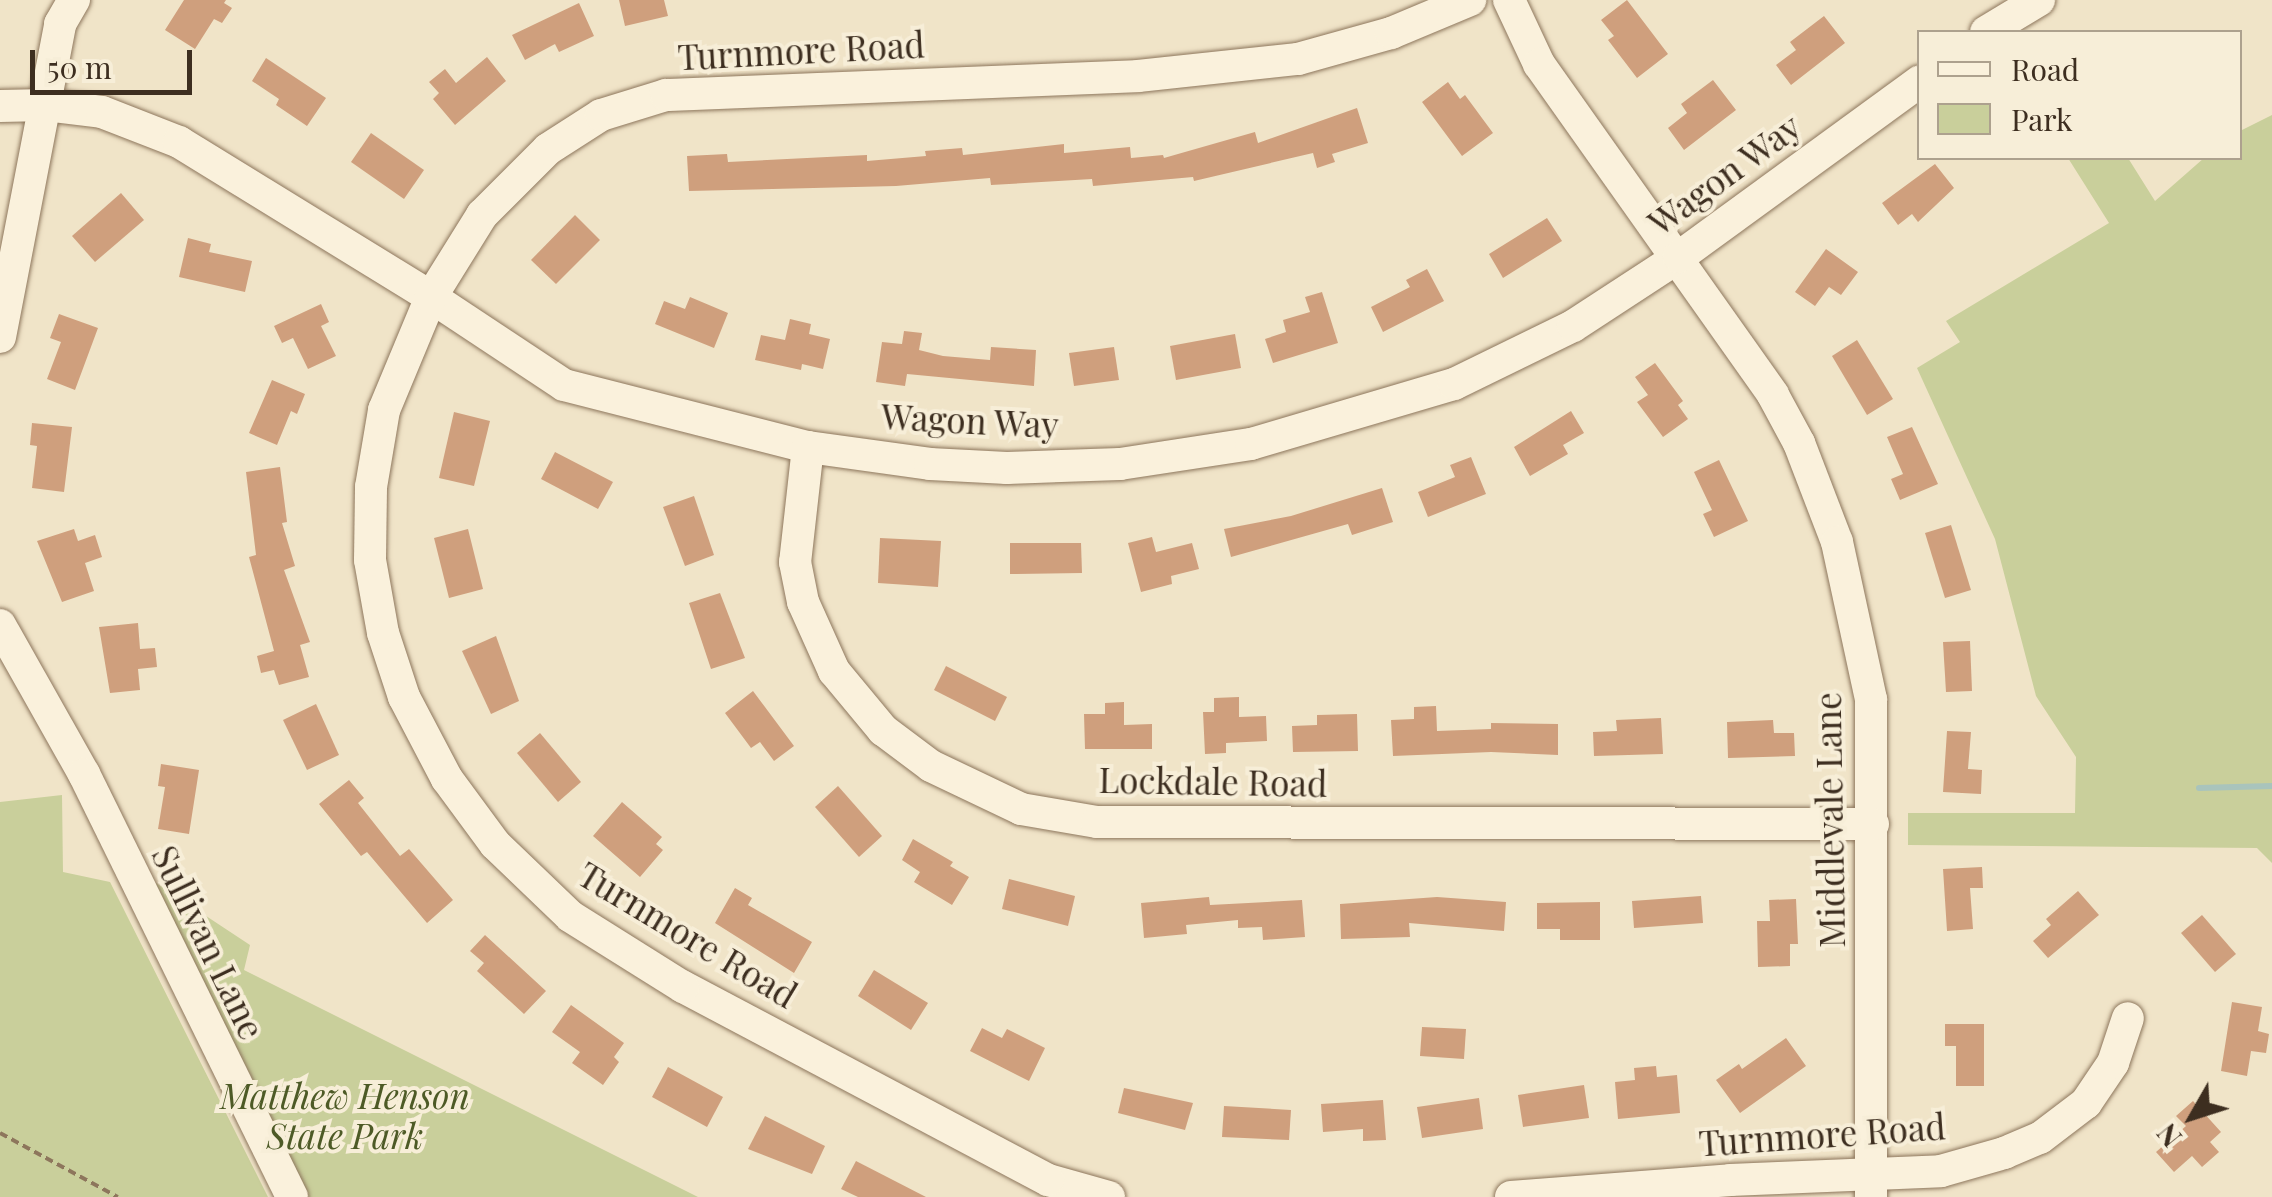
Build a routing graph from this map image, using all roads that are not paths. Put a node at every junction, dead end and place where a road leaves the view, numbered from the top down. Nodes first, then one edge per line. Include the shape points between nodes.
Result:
1 (74, 0) edge
2 (1470, 0) edge
3 (1508, 0) edge
4 (2038, 0) edge
5 (1989, 30) edge
6 (1917, 83) edge
7 (46, 105) junction
8 (0, 106) edge
9 (1679, 257) junction
10 (431, 297) junction
11 (0, 336) edge
12 (808, 447) junction
13 (0, 625) edge
14 (1873, 824) junction
15 (2128, 1018) dead end
16 (1871, 1186) edge
17 (292, 1197) edge
18 (1109, 1197) edge
19 (1511, 1197) edge
20 (1519, 1197) edge

1 - 7 street via 60,24
2 - 10 street, Turnmore Road via 1391,33 1298,59 1138,76 666,95 602,116 548,149 482,215
3 - 9 street, Middlevale Lane via 1539,64
4 - 5 street
6 - 9 street, Wagon Way
7 - 8 street, Wagon Way
7 - 10 street, Wagon Way via 102,112 178,142
7 - 11 street
9 - 12 street, Wagon Way via 1573,326 1454,384 1250,444 1120,464 1007,468
9 - 14 street, Middlevale Lane via 1800,443 1837,542 1871,699
10 - 12 street, Wagon Way via 564,385
10 - 18 street, Turnmore Road via 384,410 370,487 370,560 404,697 447,779 495,844 570,916 684,986 1048,1180
12 - 14 street, Lockdale Road via 795,562 803,602 834,671 883,730 932,766 1021,809 1097,822
13 - 17 street, Sullivan Lane via 84,774
14 - 16 street, Middlevale Lane
15 - 16 street, Turnmore Road via 2113,1063 2086,1103 2040,1138 1940,1172
16 - 20 street, Turnmore Road via 1730,1180
19 - 20 street, Turnmore Road

